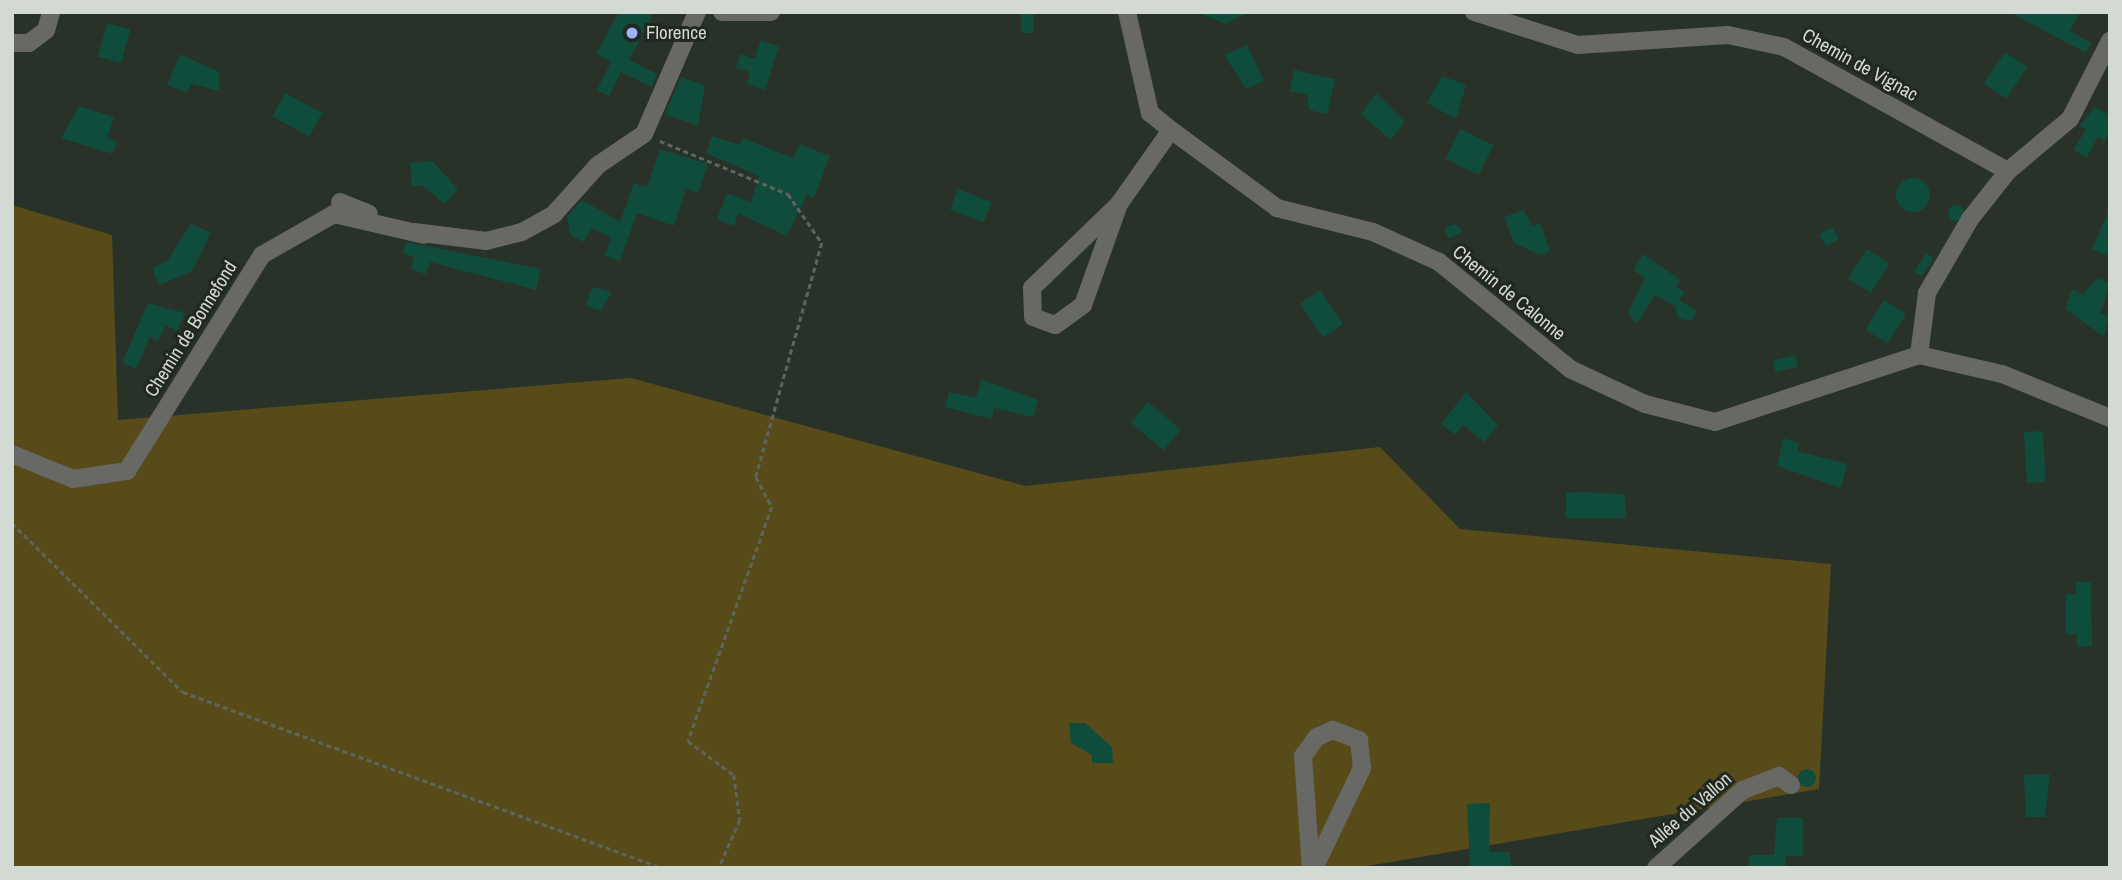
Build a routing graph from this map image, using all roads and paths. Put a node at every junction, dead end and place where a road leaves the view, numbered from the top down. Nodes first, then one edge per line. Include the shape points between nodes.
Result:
1 (51, 12) edge
2 (697, 12) edge
3 (722, 12) edge
4 (771, 12) edge
5 (1127, 12) edge
6 (1474, 12) edge
7 (2110, 41) edge
8 (12, 43) edge
9 (1171, 130) junction
10 (644, 134) junction
11 (2008, 171) junction
12 (340, 202) dead end
13 (1119, 204) junction
14 (424, 236) junction
15 (1919, 355) junction
16 (2110, 418) edge
17 (12, 454) edge
18 (12, 523) edge
19 (1791, 785) dead end
20 (662, 868) edge
21 (719, 868) edge
22 (1312, 868) edge
23 (1656, 868) edge

1 - 8 street via 46,30 29,43
2 - 10 street
3 - 4 street
5 - 9 street, Chemin de Calonne via 1150,113
6 - 11 street, Chemin de Vignac via 1578,45 1728,35 1784,47
7 - 11 street via 2070,119
9 - 13 street
9 - 15 street, Chemin de Calonne via 1277,208 1373,232 1438,261 1570,369 1646,404 1715,422
10 - 14 street via 598,165 554,214 522,232 486,241
10 - 21 path via 788,194 821,243 756,477 772,507 688,741 734,775 740,820
11 - 15 street via 1970,219 1927,293
12 - 14 street
13 - 13 street via 1032,288 1033,317 1055,325 1083,305
14 - 17 street, Chemin de Bonnefond via 334,214 262,255 127,471 73,479
15 - 16 street via 2002,374
18 - 20 path via 183,692
19 - 23 street, Allée du Vallon via 1779,776 1743,790
22 - 22 street via 1303,757 1317,737 1333,730 1359,740 1362,768

